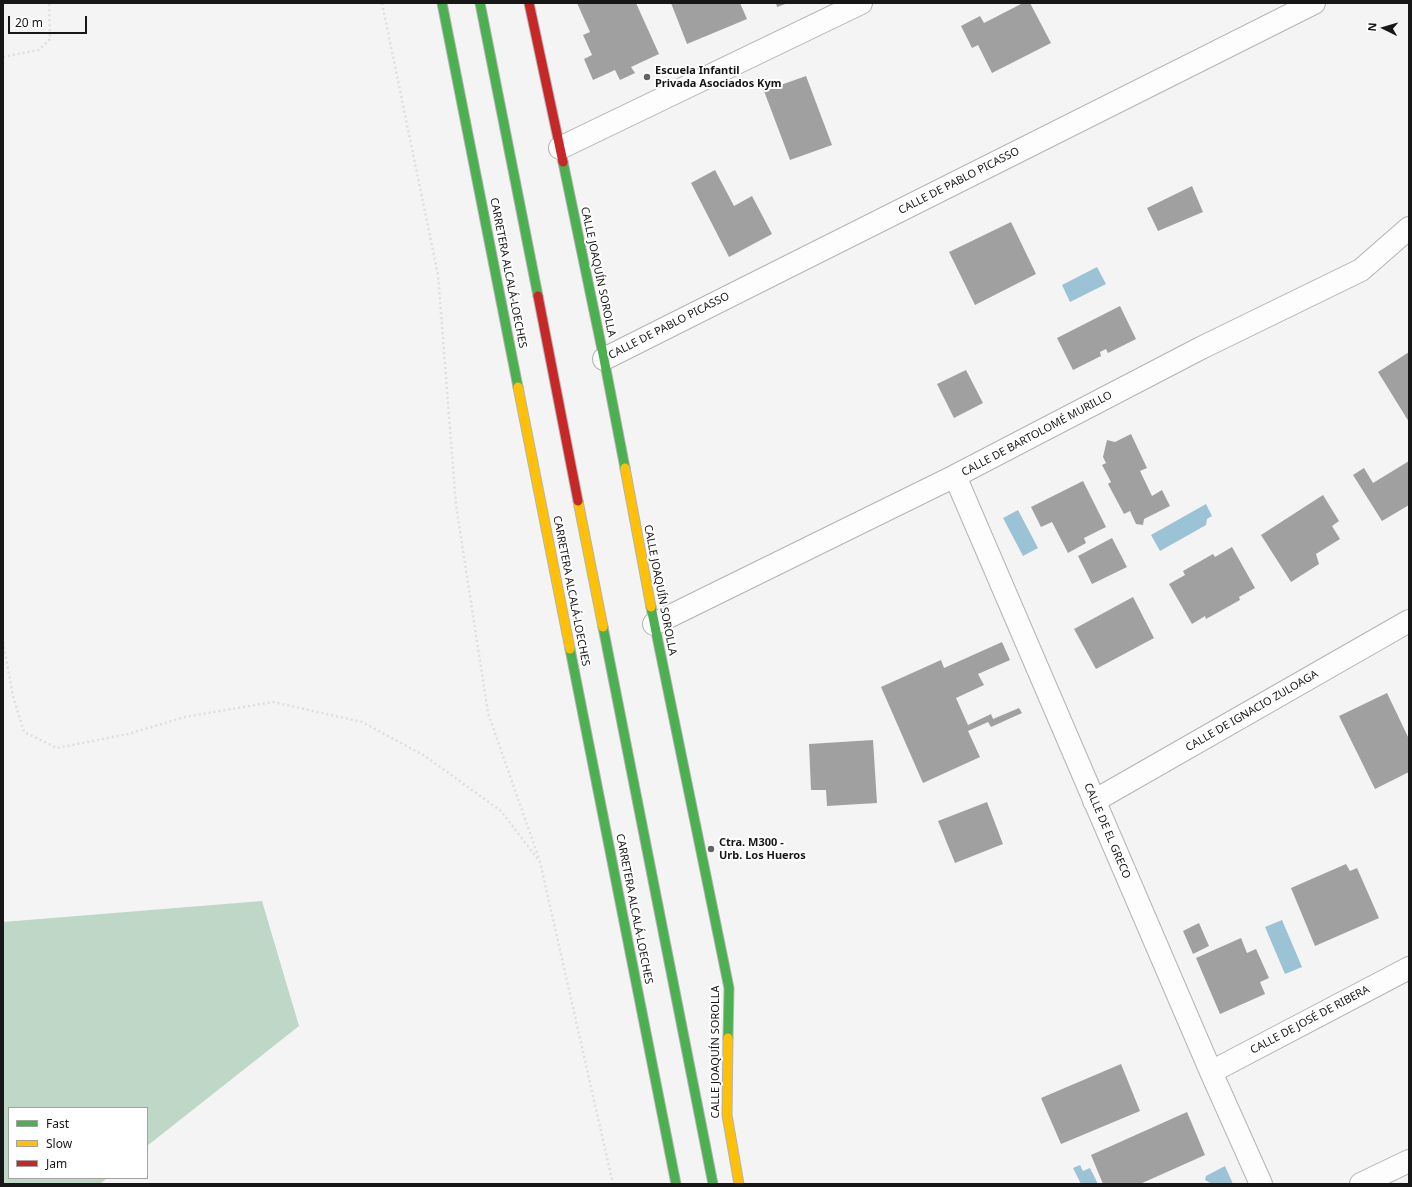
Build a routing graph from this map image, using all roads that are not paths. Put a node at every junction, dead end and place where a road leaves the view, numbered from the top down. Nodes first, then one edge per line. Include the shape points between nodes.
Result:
1 (442, 3) edge
2 (480, 3) edge
3 (529, 3) edge
4 (861, 3) edge
5 (1314, 3) edge
6 (560, 148) junction
7 (1409, 228) edge
8 (604, 359) junction
9 (955, 476) junction
10 (1409, 621) edge
11 (654, 624) junction
12 (1094, 801) junction
13 (1409, 968) edge
14 (1211, 1072) junction
15 (1409, 1161) edge
16 (676, 1184) edge
17 (713, 1184) edge
18 (739, 1184) edge
19 (1261, 1184) edge
20 (1361, 1184) edge

1 - 16 main road, CARRETERA ALCALÁ-LOECHES
2 - 17 main road
3 - 6 main road, CALLE JOAQUÍN SOROLLA
4 - 6 street
5 - 8 street, CALLE DE PABLO PICASSO
6 - 8 main road, CALLE JOAQUÍN SOROLLA
7 - 9 street, CALLE DE BARTOLOMÉ MURILLO via 1361,270 1201,348
8 - 11 main road, CALLE JOAQUÍN SOROLLA
9 - 11 street, CALLE DE BARTOLOMÉ MURILLO
9 - 12 street, CALLE DE EL GRECO
10 - 12 street, CALLE DE IGNACIO ZULOAGA
11 - 18 main road, CALLE JOAQUÍN SOROLLA via 729,988 727,1115
12 - 14 street, CALLE DE EL GRECO
13 - 14 street, CALLE DE JOSÉ DE RIBERA
14 - 19 street, CALLE DE EL GRECO
15 - 20 street

